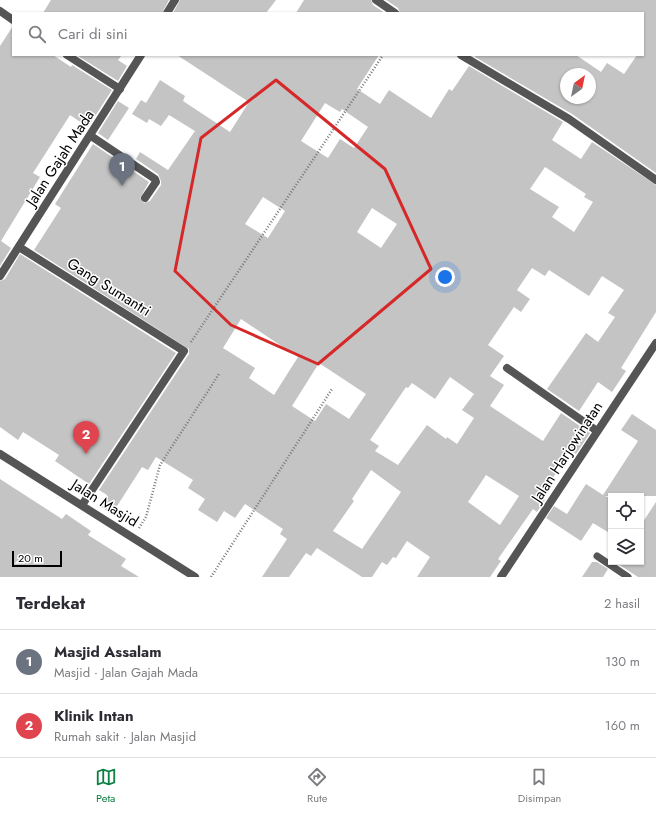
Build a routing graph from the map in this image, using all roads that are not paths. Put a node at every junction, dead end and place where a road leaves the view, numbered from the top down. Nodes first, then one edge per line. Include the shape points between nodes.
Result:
1 (175, 0) edge
2 (376, 0) edge
3 (0, 11) edge
4 (168, 12) edge
5 (394, 12) edge
6 (12, 19) edge
7 (69, 56) edge
8 (140, 56) edge
9 (462, 56) edge
10 (120, 89) junction
11 (91, 136) junction
12 (656, 180) edge
13 (145, 198) dead end
14 (19, 247) junction
15 (1, 270) edge
16 (656, 343) edge
17 (507, 368) dead end
18 (597, 431) junction
19 (0, 454) edge
20 (82, 505) junction
21 (597, 556) dead end
22 (195, 577) edge
23 (501, 577) edge
24 (628, 577) edge

1 - 4 street
2 - 5 street
3 - 6 street
7 - 10 street
8 - 10 street, Jalan Gajah Mada
9 - 12 street via 569,119
10 - 11 street, Jalan Gajah Mada
11 - 13 street via 155,179 156,182
11 - 14 street, Jalan Gajah Mada
14 - 15 street, Jalan Gajah Mada
14 - 20 street, Gang Sumantri via 184,351
16 - 18 street, Jalan Harjowinatan
17 - 18 street
18 - 23 street, Jalan Harjowinatan
19 - 20 street, Jalan Masjid
20 - 22 street, Jalan Masjid
21 - 24 lane

